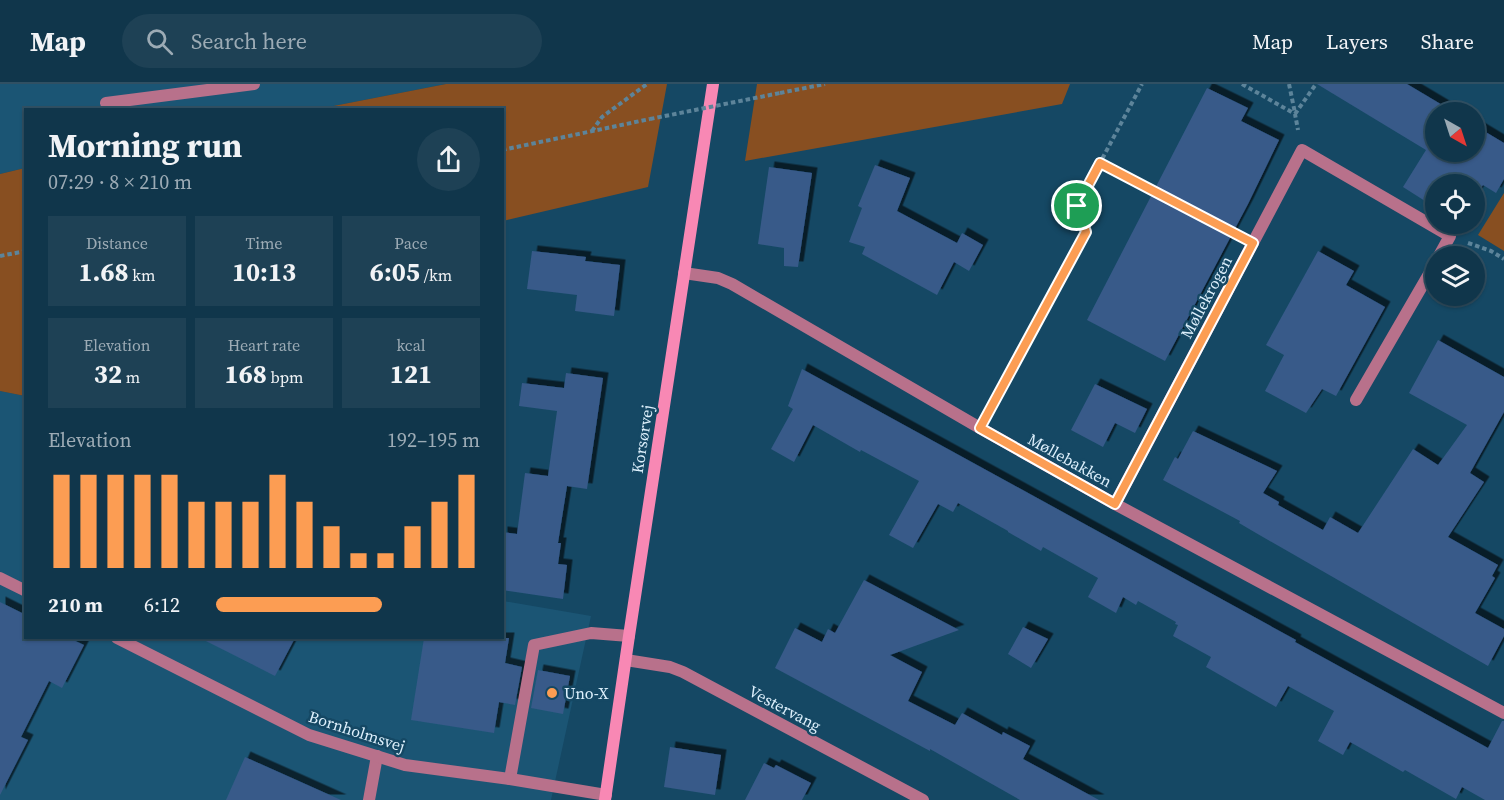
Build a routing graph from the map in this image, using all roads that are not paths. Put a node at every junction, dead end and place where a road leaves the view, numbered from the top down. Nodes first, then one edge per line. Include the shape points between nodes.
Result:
1 (255, 84) edge
2 (713, 84) edge
3 (106, 103) dead end
4 (1444, 246) edge
5 (684, 273) junction
6 (1425, 281) edge
7 (1356, 400) dead end
8 (1115, 504) junction
9 (0, 578) edge
10 (24, 590) edge
11 (629, 636) junction
12 (119, 639) edge
13 (626, 660) junction
14 (1504, 713) edge
15 (377, 756) junction
16 (510, 779) junction
17 (606, 798) edge
18 (369, 800) edge
19 (923, 800) edge

1 - 3 street
2 - 5 street, Korsørvej
4 - 8 street, Møllekrogen via 1450,236 1302,150
5 - 8 street, Møllebakken via 732,284
5 - 11 street, Korsørvej
6 - 7 street
8 - 14 street, Møllebakken
9 - 10 street
11 - 13 street, Korsørvej
11 - 16 street via 591,633 534,645
12 - 15 street, Bornholmsvej via 309,735
13 - 17 street, Korsørvej
13 - 19 street, Vestervang via 683,672
15 - 16 street, Bornholmsvej via 405,765
15 - 18 street
16 - 17 street, Bornholmsvej

